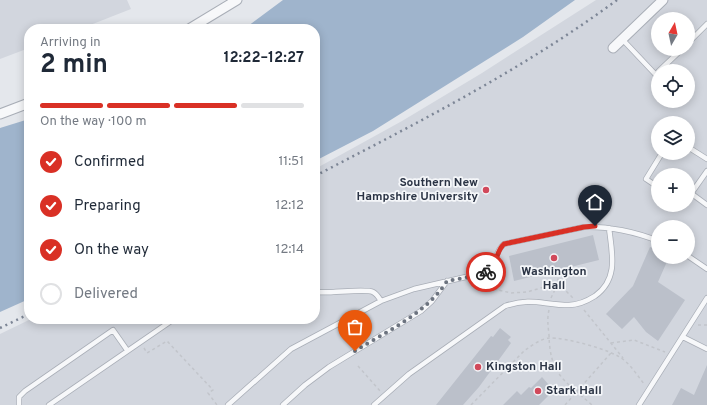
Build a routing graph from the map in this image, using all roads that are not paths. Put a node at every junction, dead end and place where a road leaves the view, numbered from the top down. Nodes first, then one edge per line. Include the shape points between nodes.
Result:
1 (237, 0) edge
2 (663, 0) edge
3 (197, 24) edge
4 (707, 24) edge
5 (695, 36) edge
6 (622, 39) junction
7 (613, 48) dead end
8 (675, 56) edge
9 (667, 64) edge
10 (651, 70) edge
11 (24, 105) edge
12 (0, 114) edge
13 (695, 151) edge
14 (707, 159) edge
15 (651, 171) edge
16 (707, 171) edge
17 (651, 182) edge
18 (695, 189) edge
19 (695, 196) edge
20 (707, 205) edge
21 (609, 228) junction
22 (651, 239) edge
23 (695, 261) edge
24 (707, 269) edge
25 (447, 281) junction
26 (320, 292) edge
27 (707, 298) edge
28 (381, 301) junction
29 (166, 324) edge
30 (683, 337) junction
31 (707, 349) edge
32 (127, 350) junction
33 (19, 405) edge
34 (49, 405) edge
35 (228, 405) edge
36 (283, 405) edge
37 (374, 405) edge
38 (639, 405) edge

1 - 3 street
2 - 6 street
4 - 5 lane
6 - 7 street
6 - 10 lane
8 - 9 lane
11 - 12 street
13 - 14 lane
15 - 17 lane via 646,179
16 - 18 lane
19 - 20 lane
21 - 22 lane
21 - 25 lane via 584,227 504,244 493,267 480,274
21 - 37 lane via 613,261 610,278 599,293 579,304 529,300 505,306 409,374
23 - 24 lane
25 - 28 lane
25 - 36 lane via 432,301 421,310 329,367
26 - 28 lane via 368,290 376,294
27 - 30 lane
28 - 35 lane via 291,350
29 - 32 lane
30 - 31 lane
30 - 38 lane
32 - 33 lane via 113,330 21,394
32 - 34 lane

